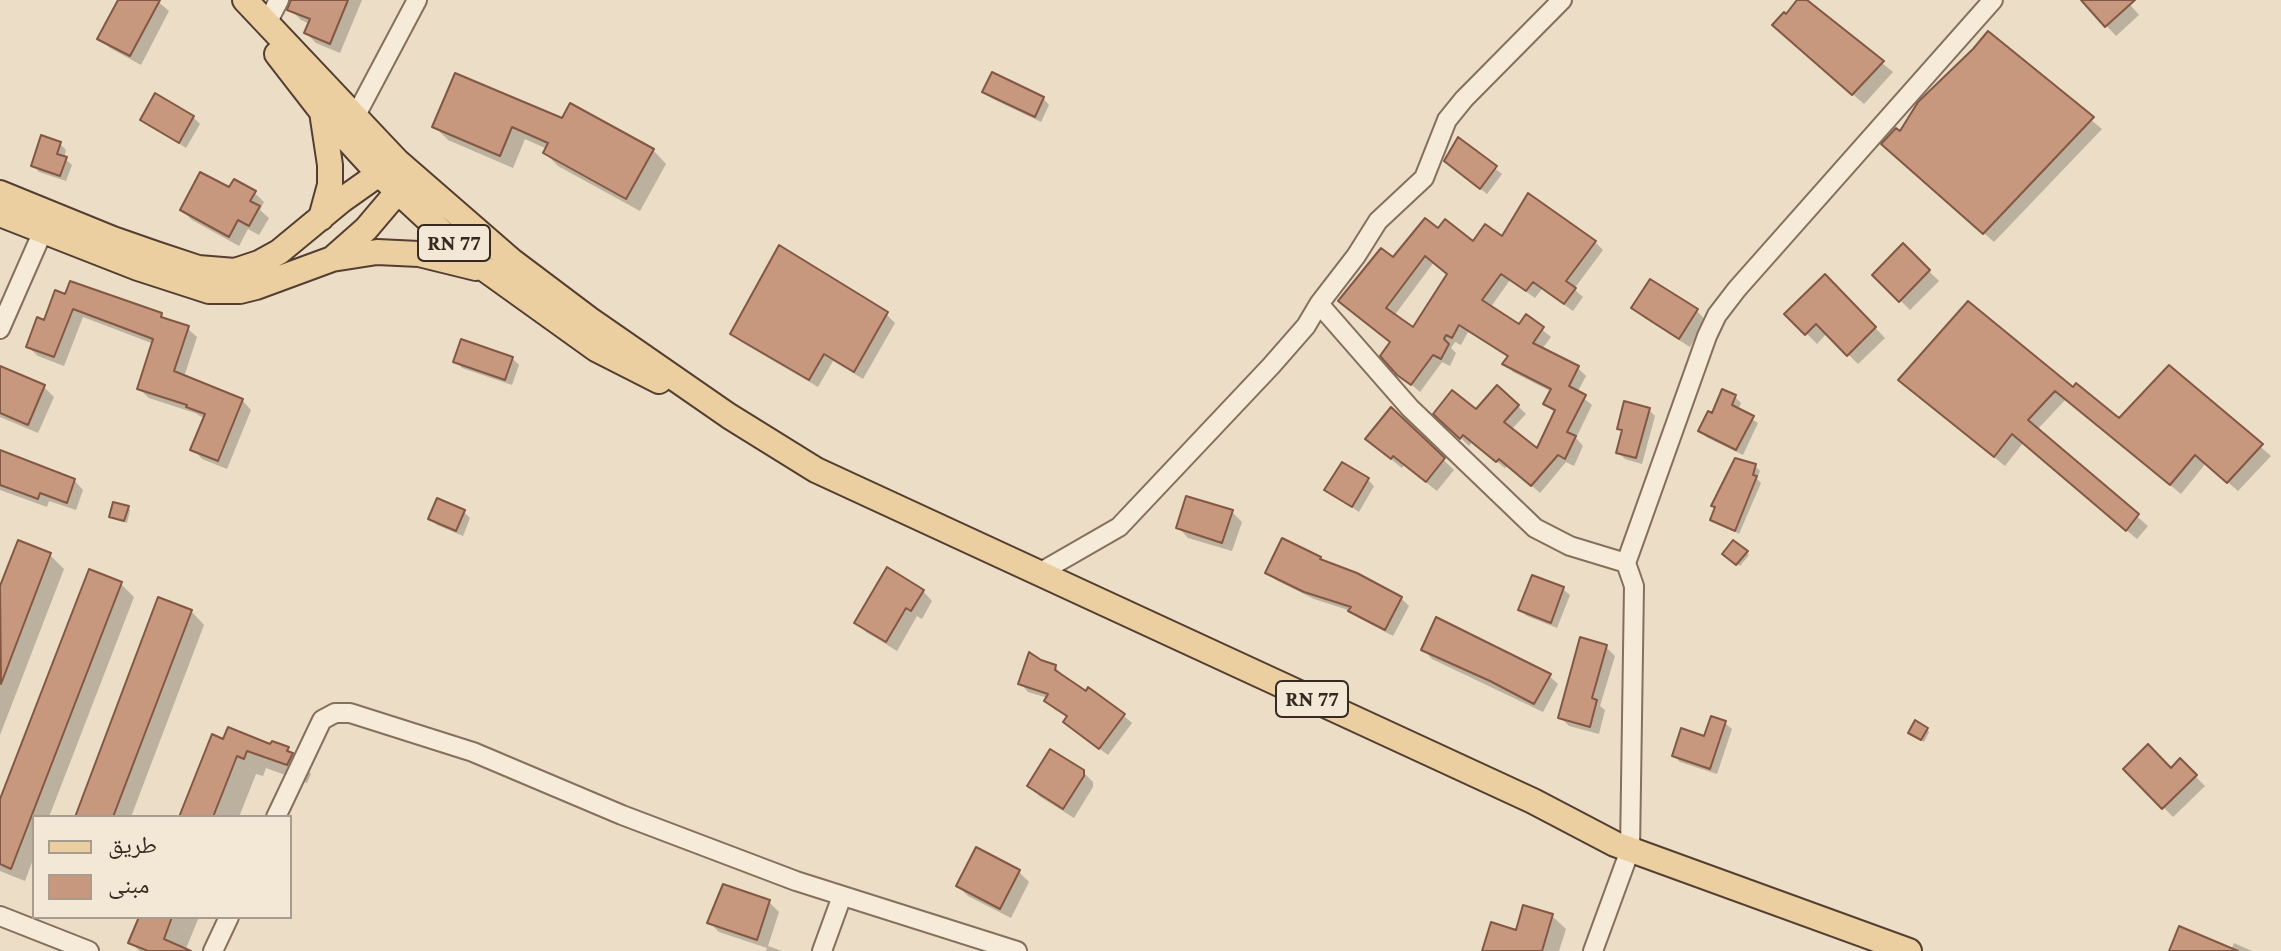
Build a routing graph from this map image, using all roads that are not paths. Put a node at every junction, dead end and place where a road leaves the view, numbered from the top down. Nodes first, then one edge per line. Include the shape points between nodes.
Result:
1 (238, 0) edge
2 (245, 0) edge
3 (279, 0) edge
4 (417, 0) edge
5 (1562, 0) edge
6 (1993, 0) edge
7 (267, 23) junction
8 (322, 112) junction
9 (355, 117) junction
10 (396, 176) junction
11 (0, 193) edge
12 (0, 214) edge
13 (321, 218) junction
14 (43, 231) junction
15 (332, 259) junction
16 (486, 270) junction
17 (1319, 304) junction
18 (0, 329) edge
19 (729, 416) junction
20 (1626, 563) junction
21 (1039, 573) junction
22 (277, 815) edge
23 (1630, 850) junction
24 (842, 896) junction
25 (0, 916) edge
26 (228, 919) edge
27 (89, 951) edge
28 (213, 951) edge
29 (822, 951) edge
30 (1017, 951) edge
31 (1593, 951) edge
32 (1909, 951) edge

1 - 8 main road, RN 77
2 - 7 main road, RN 77
3 - 7 street
4 - 9 street
5 - 17 street via 1447,120 1424,178 1378,221
6 - 20 street via 1717,315
7 - 9 main road, RN 77
8 - 10 main road, RN 77
8 - 13 main road via 330,185
9 - 10 main road, RN 77
10 - 13 main road via 342,200
10 - 15 main road via 366,229
10 - 16 main road, RN 77
10 - 19 main road, RN 77
11 - 13 main road via 113,239 198,268 223,271 259,263
12 - 14 main road
14 - 15 main road via 209,291 256,287
14 - 18 street
15 - 16 main road via 404,253
16 - 19 main road, RN 77 via 596,349
17 - 20 street via 1410,408 1535,528 1570,546
17 - 21 street via 1306,326 1131,516
19 - 21 main road, RN 77 via 816,470
20 - 23 street via 1634,586
21 - 23 main road, RN 77
22 - 24 street via 322,720 350,713 473,752 622,815
23 - 31 street
23 - 32 main road, RN 77
24 - 29 street
24 - 30 street
25 - 27 street
26 - 28 street

